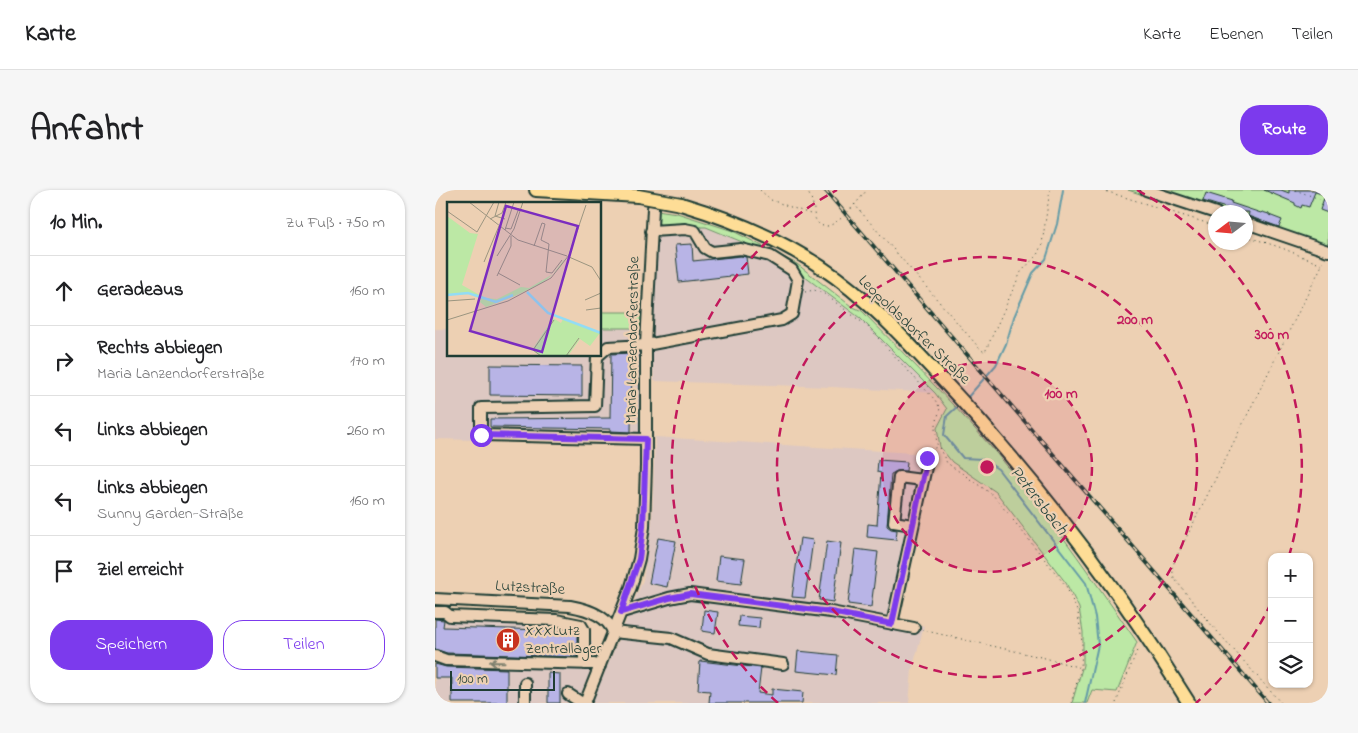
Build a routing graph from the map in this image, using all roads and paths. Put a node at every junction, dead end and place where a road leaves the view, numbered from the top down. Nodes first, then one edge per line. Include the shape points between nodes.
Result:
1 (536, 190) edge
2 (760, 190) edge
3 (807, 190) edge
4 (867, 190) edge
5 (1050, 190) edge
6 (1102, 190) edge
7 (1146, 190) edge
8 (1295, 190) edge
9 (1328, 202) edge
10 (854, 204) junction
11 (653, 208) dead end
12 (1208, 211) edge
13 (814, 216) junction
14 (1208, 224) edge
15 (1253, 226) edge
16 (651, 231) junction
17 (1253, 239) edge
18 (1327, 255) edge
19 (1322, 265) junction
20 (797, 294) junction
21 (646, 345) junction
22 (601, 352) edge
23 (597, 356) edge
24 (646, 439) junction
25 (927, 458) dead end
26 (922, 480) junction
27 (912, 525) junction
28 (435, 599) edge
29 (435, 612) edge
30 (621, 612) junction
31 (892, 624) junction
32 (914, 628) joint
33 (613, 632) junction
34 (1137, 648) dead end
35 (435, 656) edge
36 (582, 664) junction
37 (783, 664) dead end
38 (601, 666) junction
39 (1081, 668) junction
40 (525, 683) dead end
41 (568, 694) dead end
42 (525, 703) edge
43 (583, 703) edge
44 (1071, 703) edge
45 (1116, 703) edge
46 (1189, 703) edge
47 (1281, 703) edge

1 - 46 main road, Leopoldsdorfer Straße, bridge via 638,196 681,204 721,216 773,238 822,267 866,302 913,347 1056,510 1131,613
2 - 13 path via 771,200
3 - 13 path via 814,206
4 - 10 path
5 - 10 path via 1043,244 1021,272 985,352
6 - 14 path
7 - 12 street
8 - 9 path
10 - 13 path via 837,223 829,226 821,225
11 - 16 street, Maria Lanzendorferstraße
15 - 18 street
16 - 20 street via 695,231 705,248 712,252 741,249 770,256 792,270 798,280
16 - 21 street, Maria Lanzendorferstraße
17 - 19 path
18 - 19 path
19 - 47 path via 1172,568 1173,578
20 - 21 street via 793,314 782,320
20 - 39 path via 814,290 845,308 867,326 935,400 939,408 935,429 937,444 947,463 993,495 1066,586 1078,613
21 - 22 street via 608,347
21 - 24 street, Maria Lanzendorferstraße
23 - 24 street via 595,406 481,408 481,435
24 - 30 street, Maria Lanzendorferstraße via 646,495 639,559
25 - 26 street
26 - 27 street
26 - 27 street via 899,477 894,522
27 - 31 street
28 - 33 street, Lutzstraße via 583,608 607,621
29 - 36 street via 445,612 450,616 556,620 581,625 585,630
30 - 31 street via 690,594 831,612
30 - 33 street, Maria Lanzendorferstraße
31 - 32 street
32 - 39 path
33 - 37 street via 671,638 707,654
33 - 38 street, Maria Lanzendorferstraße
34 - 45 path
36 -> 35 street via 446,660
36 - 38 street
38 - 43 street, Maria Lanzendorferstraße
39 - 44 path
40 - 42 street
41 - 43 street

